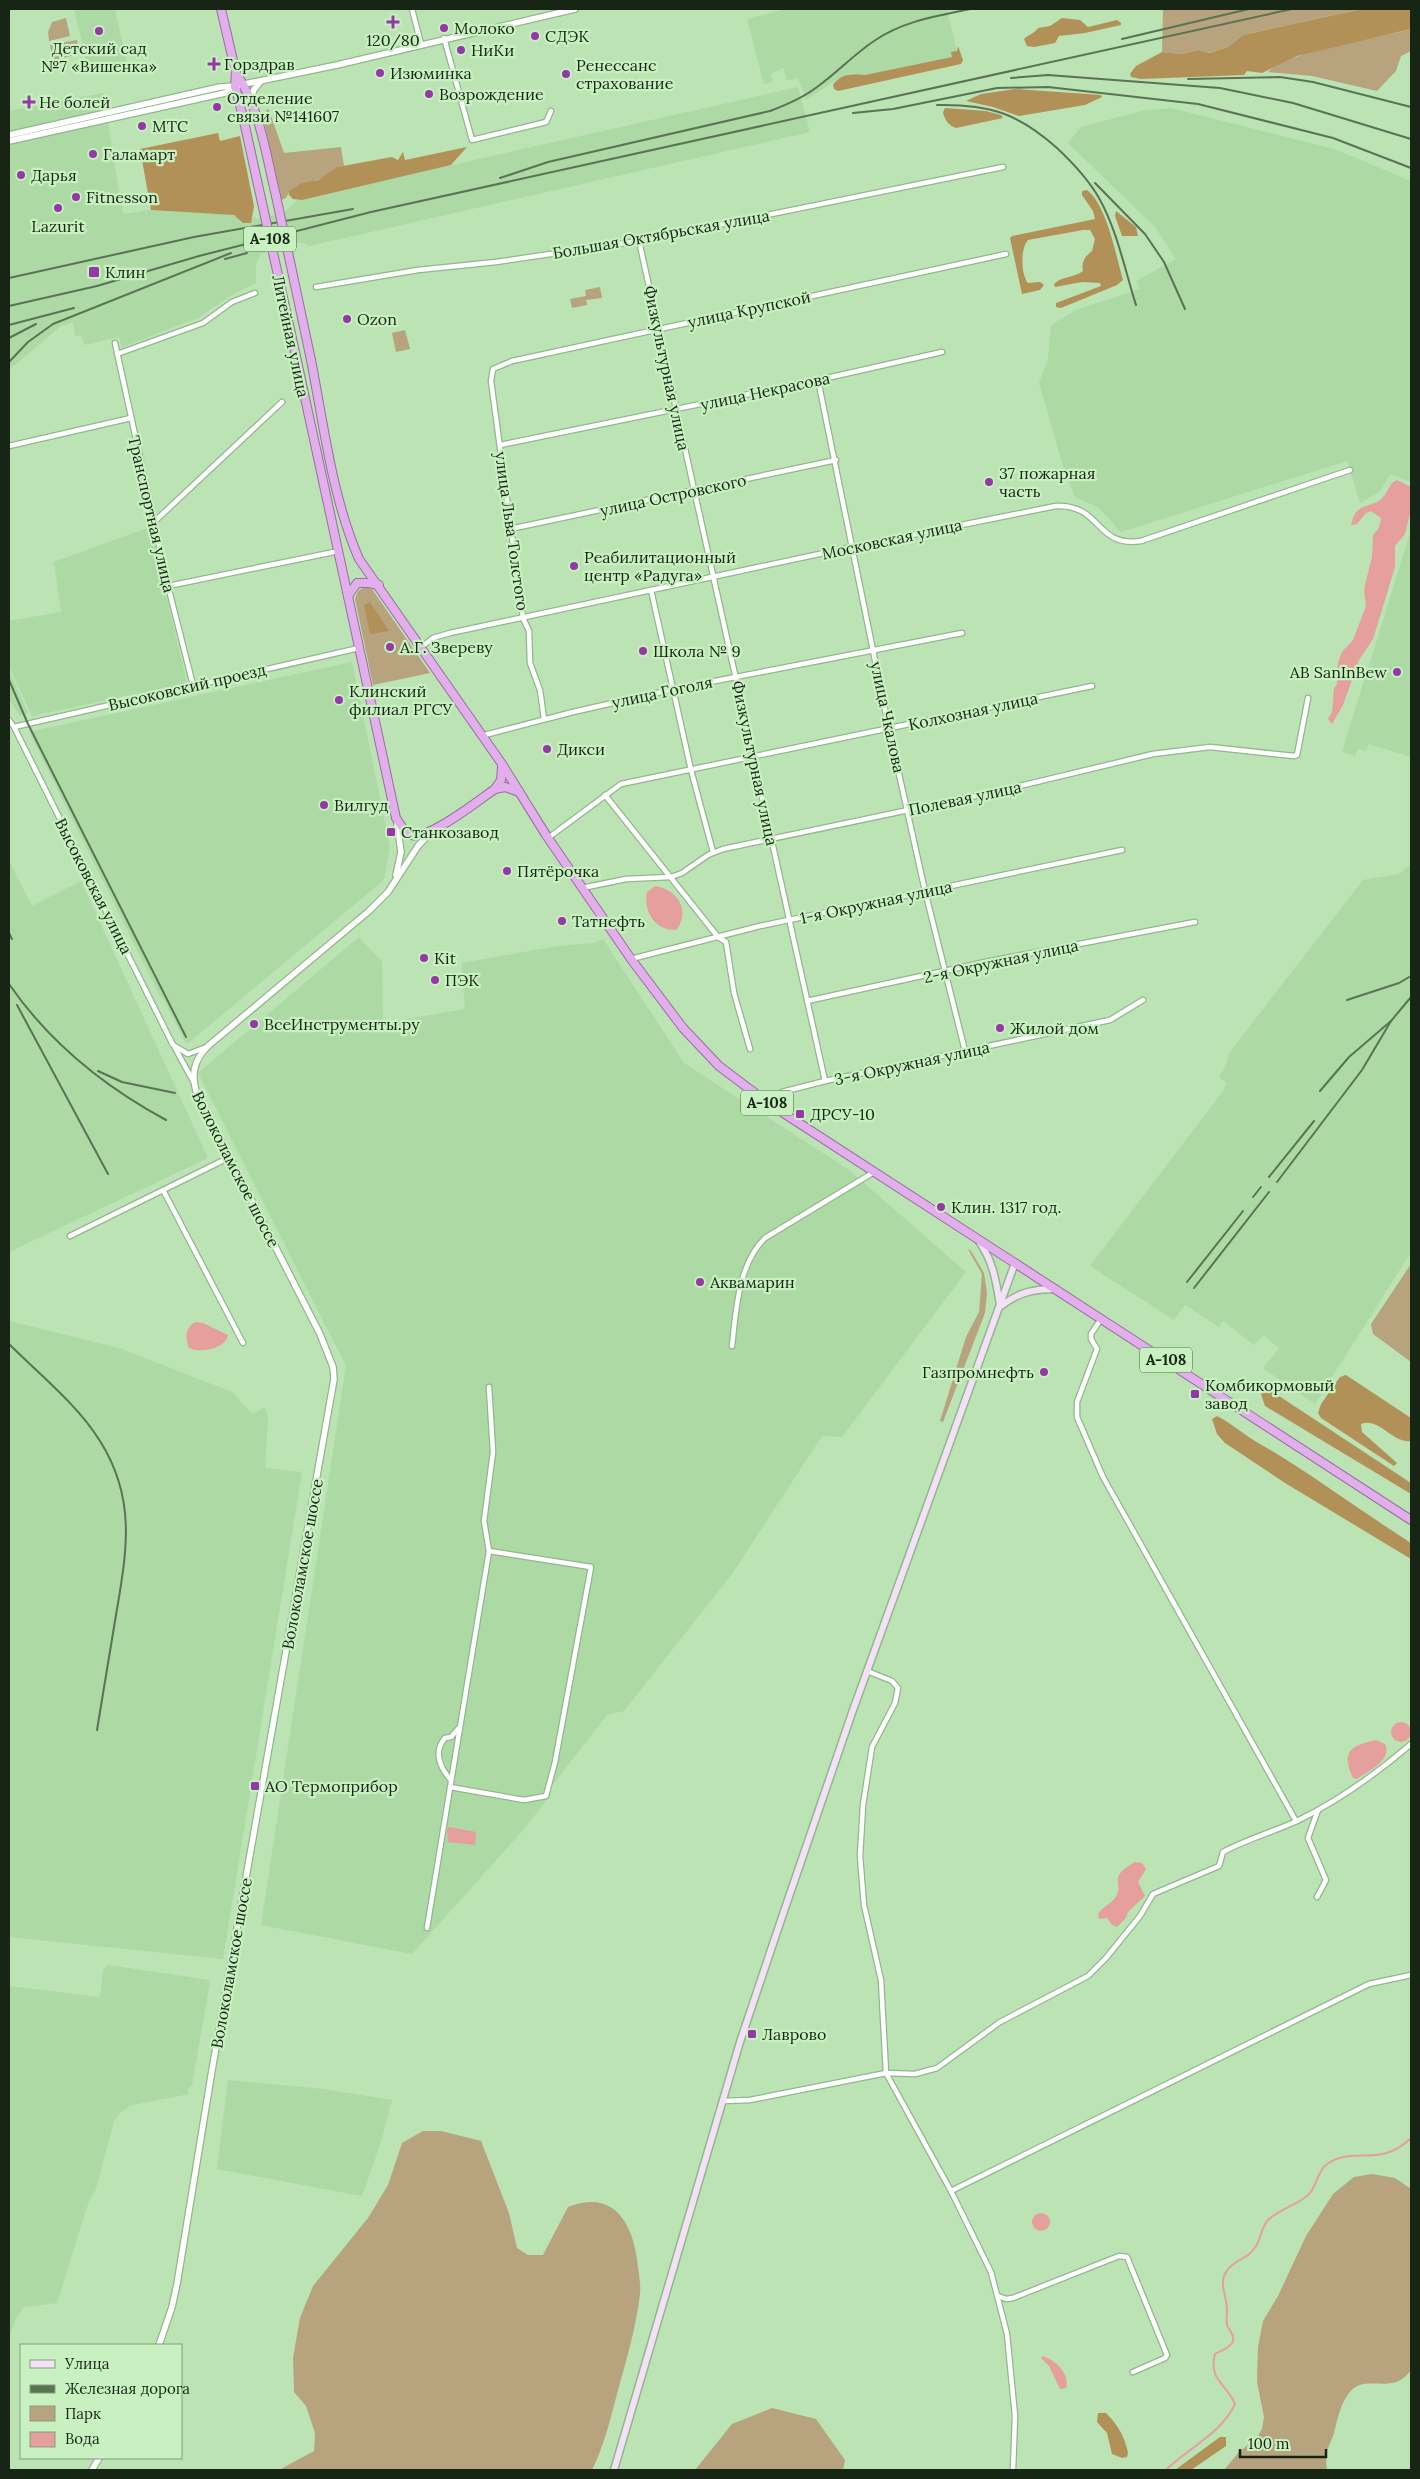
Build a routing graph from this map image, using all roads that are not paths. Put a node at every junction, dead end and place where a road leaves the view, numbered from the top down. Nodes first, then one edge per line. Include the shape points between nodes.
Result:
1 (221, 9) edge
2 (412, 9) edge
3 (575, 9) edge
4 (444, 38) junction
5 (421, 44) junction
6 (236, 73) junction
7 (262, 80) junction
8 (243, 84) junction
9 (235, 86) junction
10 (225, 93) junction
11 (239, 102) junction
12 (253, 104) junction
13 (551, 111) dead end
14 (9, 135) edge
15 (9, 141) edge
16 (1003, 167) dead end
17 (639, 241) junction
18 (1006, 254) dead end
19 (316, 287) dead end
20 (255, 293) dead end
21 (659, 328) junction
22 (115, 343) dead end
23 (942, 352) dead end
24 (118, 354) junction
25 (493, 369) joint
26 (818, 380) junction
27 (282, 402) dead end
28 (677, 410) junction
29 (131, 418) junction
30 (500, 445) junction
31 (9, 446) edge
32 (836, 460) junction
33 (1350, 470) dead end
34 (694, 491) junction
35 (154, 522) junction
36 (510, 529) junction
37 (852, 547) junction
38 (339, 551) junction
39 (714, 577) junction
40 (379, 585) junction
41 (168, 586) junction
42 (651, 590) junction
43 (348, 597) junction
44 (523, 618) junction
45 (962, 633) dead end
46 (359, 648) junction
47 (420, 648) junction
48 (874, 651) junction
49 (736, 677) junction
50 (193, 685) junction
51 (1092, 686) dead end
52 (673, 689) junction
53 (1308, 698) dead end
54 (544, 719) junction
55 (9, 720) edge
56 (14, 727) junction
57 (889, 729) junction
58 (482, 736) junction
59 (752, 756) junction
60 (502, 764) junction
61 (691, 770) junction
62 (495, 789) junction
63 (519, 792) junction
64 (606, 795) junction
65 (909, 810) junction
66 (396, 818) junction
67 (435, 829) junction
68 (548, 838) junction
69 (772, 838) junction
70 (1122, 850) dead end
71 (714, 852) junction
72 (671, 877) junction
73 (582, 888) junction
74 (926, 891) junction
75 (388, 892) junction
76 (789, 920) junction
77 (1195, 922) dead end
78 (718, 937) junction
79 (631, 959) junction
80 (945, 972) junction
81 (1143, 1000) dead end
82 (807, 1001) junction
83 (173, 1045) junction
84 (208, 1046) junction
85 (750, 1049) dead end
86 (966, 1052) junction
87 (825, 1081) junction
88 (193, 1082) junction
89 (768, 1103) junction
90 (230, 1157) junction
91 (874, 1172) junction
92 (163, 1190) junction
93 (70, 1236) dead end
94 (976, 1238) junction
95 (1015, 1263) junction
96 (1056, 1290) junction
97 (1000, 1306) junction
98 (1101, 1319) junction
99 (242, 1344) dead end
100 (732, 1346) dead end
101 (489, 1388) dead end
102 (1411, 1520) edge
103 (489, 1551) junction
104 (867, 1671) junction
105 (460, 1727) junction
106 (1411, 1744) edge
107 (451, 1780) junction
108 (450, 1787) junction
109 (1318, 1810) junction
110 (1296, 1821) junction
111 (1317, 1897) dead end
112 (427, 1928) dead end
113 (1411, 1975) edge
114 (886, 2073) junction
115 (723, 2100) junction
116 (952, 2191) junction
117 (998, 2296) junction
118 (159, 2344) edge
119 (1133, 2372) dead end
120 (98, 2459) edge
121 (92, 2470) edge
122 (614, 2470) edge
123 (1013, 2470) edge

1 - 6 highway, Литейная улица / А-108
2 - 5 street
3 - 4 street
4 - 5 street
4 - 13 street via 472,140 546,122
5 - 7 street
6 - 8 highway, Литейная улица / А-108
6 - 9 highway, Литейная улица / А-108
7 - 8 street
7 - 12 street via 253,91
8 - 9 street
8 - 12 highway, Литейная улица / А-108
9 - 10 street
9 - 11 highway, Литейная улица / А-108
9 - 14 street
10 - 11 street via 235,96
10 - 15 street
11 - 38 highway, Литейная улица / А-108, bridge
12 - 40 highway, Литейная улица / А-108, bridge via 348,536 359,559
16 - 17 street, Большая Октябрьская улица
17 - 19 street, Большая Октябрьская улица
17 - 21 street, Физкультурная улица
18 - 21 street, улица Крупской
20 - 24 street via 232,302 203,323
21 - 25 street, улица Крупской via 512,361
21 - 28 street, Физкультурная улица
22 - 24 street, Транспортная улица
23 - 26 street, улица Некрасова
24 - 29 street, Транспортная улица
25 - 30 street, улица Льва Толстого via 491,381
26 - 28 street, улица Некрасова
26 - 32 street, улица Чкалова
27 - 35 street
28 - 30 street, улица Некрасова
28 - 34 street, Физкультурная улица
29 - 31 street
29 - 35 street, Транспортная улица
30 - 36 street, улица Льва Толстого
32 - 34 street, улица Островского
32 - 37 street, улица Чкалова
33 - 37 street, Московская улица via 1134,542 1113,539 1085,512 1062,506
34 - 36 street, улица Островского
34 - 39 street, Физкультурная улица
35 - 41 street, Транспортная улица
36 - 44 street, улица Льва Толстого
37 - 39 street, Московская улица
37 - 48 street, улица Чкалова
38 - 41 street
38 - 43 highway, А-108
39 - 42 street, Московская улица
39 - 49 street, Физкультурная улица
40 - 43 highway via 358,583
40 - 47 highway, А-108
41 - 50 street, Транспортная улица
42 - 44 street, Московская улица
42 - 52 street
43 - 46 highway, А-108
44 - 47 street, Московская улица via 442,636 424,642
44 - 54 street, улица Льва Толстого via 529,631 530,663 540,690
45 - 48 street, улица Гоголя
46 - 50 street, Высоковский проезд
46 - 66 highway, А-108
47 - 58 highway, А-108
48 - 49 street, улица Гоголя
48 - 57 street, улица Чкалова
49 - 52 street, улица Гоголя
49 - 59 street, Физкультурная улица
50 - 56 street, Высоковский проезд
51 - 57 street, Колхозная улица
52 - 54 street, улица Гоголя
52 - 61 street
53 - 65 street, Полевая улица via 1297,755 1294,756 1196,748 1152,754 1000,792
54 - 58 street, улица Гоголя via 487,732
55 - 56 street, Высоковская улица
56 - 83 street, Высоковская улица
57 - 59 street, Колхозная улица
57 - 65 street, улица Чкалова
58 - 60 highway, А-108
59 - 61 street, Колхозная улица
59 - 69 street, Физкультурная улица
60 - 62 highway via 501,780
60 - 63 highway, А-108
61 - 64 street, Колхозная улица via 621,784
61 - 71 street
62 - 63 highway via 508,787
62 - 67 highway
63 - 68 highway, А-108
64 - 68 street, Колхозная улица
64 - 72 street
65 - 69 street, Полевая улица
65 - 74 street, улица Чкалова
66 - 67 highway via 403,830 412,835
66 - 75 street, Волоколамское шоссе via 401,859
67 - 75 street, Волоколамское шоссе via 418,846
68 - 73 highway, А-108
69 - 71 street, Полевая улица
69 - 76 street, Физкультурная улица
70 - 74 street, 1-я Окружная улица
71 - 72 street, Полевая улица
72 - 73 street, Полевая улица via 626,879
72 - 78 street
73 - 79 highway, А-108
74 - 76 street, 1-я Окружная улица
74 - 80 street, улица Чкалова
75 - 84 street, Волоколамское шоссе
76 - 78 street, 1-я Окружная улица
76 - 82 street, Физкультурная улица
77 - 80 street, 2-я Окружная улица
78 - 79 street, 1-я Окружная улица
78 - 85 street via 726,942 734,993
79 - 89 highway, А-108 via 683,1028 719,1066
80 - 82 street, 2-я Окружная улица
80 - 86 street, улица Чкалова
81 - 86 street, 3-я Окружная улица via 1110,1020
82 - 87 street, Физкультурная улица
83 - 84 street via 188,1054
83 - 88 street, Высоковская улица
84 - 88 street, Волоколамское шоссе via 195,1064
86 - 87 street, 3-я Окружная улица
87 - 89 street, 3-я Окружная улица via 782,1092
88 - 90 street, Волоколамское шоссе
89 - 91 highway, А-108
90 - 92 street
90 - 118 street, Волоколамское шоссе via 320,1334 334,1379 177,2284
91 - 94 highway, А-108
91 - 100 street via 765,1238 755,1248 744,1275
92 - 93 street
92 - 99 street
94 - 95 highway, А-108
94 - 97 main road via 987,1252
95 - 96 highway, А-108
95 - 97 main road
96 - 97 main road via 1026,1291
96 - 98 highway, А-108
97 - 104 main road
98 - 102 highway, А-108
98 - 110 street via 1092,1334 1091,1339 1097,1349 1077,1402 1077,1417 1103,1477
101 - 103 street via 493,1452 484,1521
103 - 105 street
103 - 108 street via 591,1567 546,1796 524,1800
104 - 114 street via 892,1681 898,1688 895,1703 872,1747 863,1805 860,1856 864,1905 881,1980
104 - 115 main road
105 - 107 street
105 - 107 street via 441,1742 440,1768
106 - 109 street via 1373,1777
107 - 108 street
108 - 112 street
109 - 110 street
109 - 111 street via 1308,1838 1326,1880
110 - 114 street via 1237,1844 1223,1852 1219,1866 1153,1894 1140,1916 1088,1976 1000,2022 937,2068 915,2074
113 - 116 street via 1369,1984
114 - 115 street via 759,2098
114 - 116 street
115 - 122 main road
116 - 117 street via 985,2257
117 - 119 street via 1013,2298 1119,2256 1127,2257 1168,2355
117 - 123 street via 1007,2334 1014,2399
120 - 121 street

